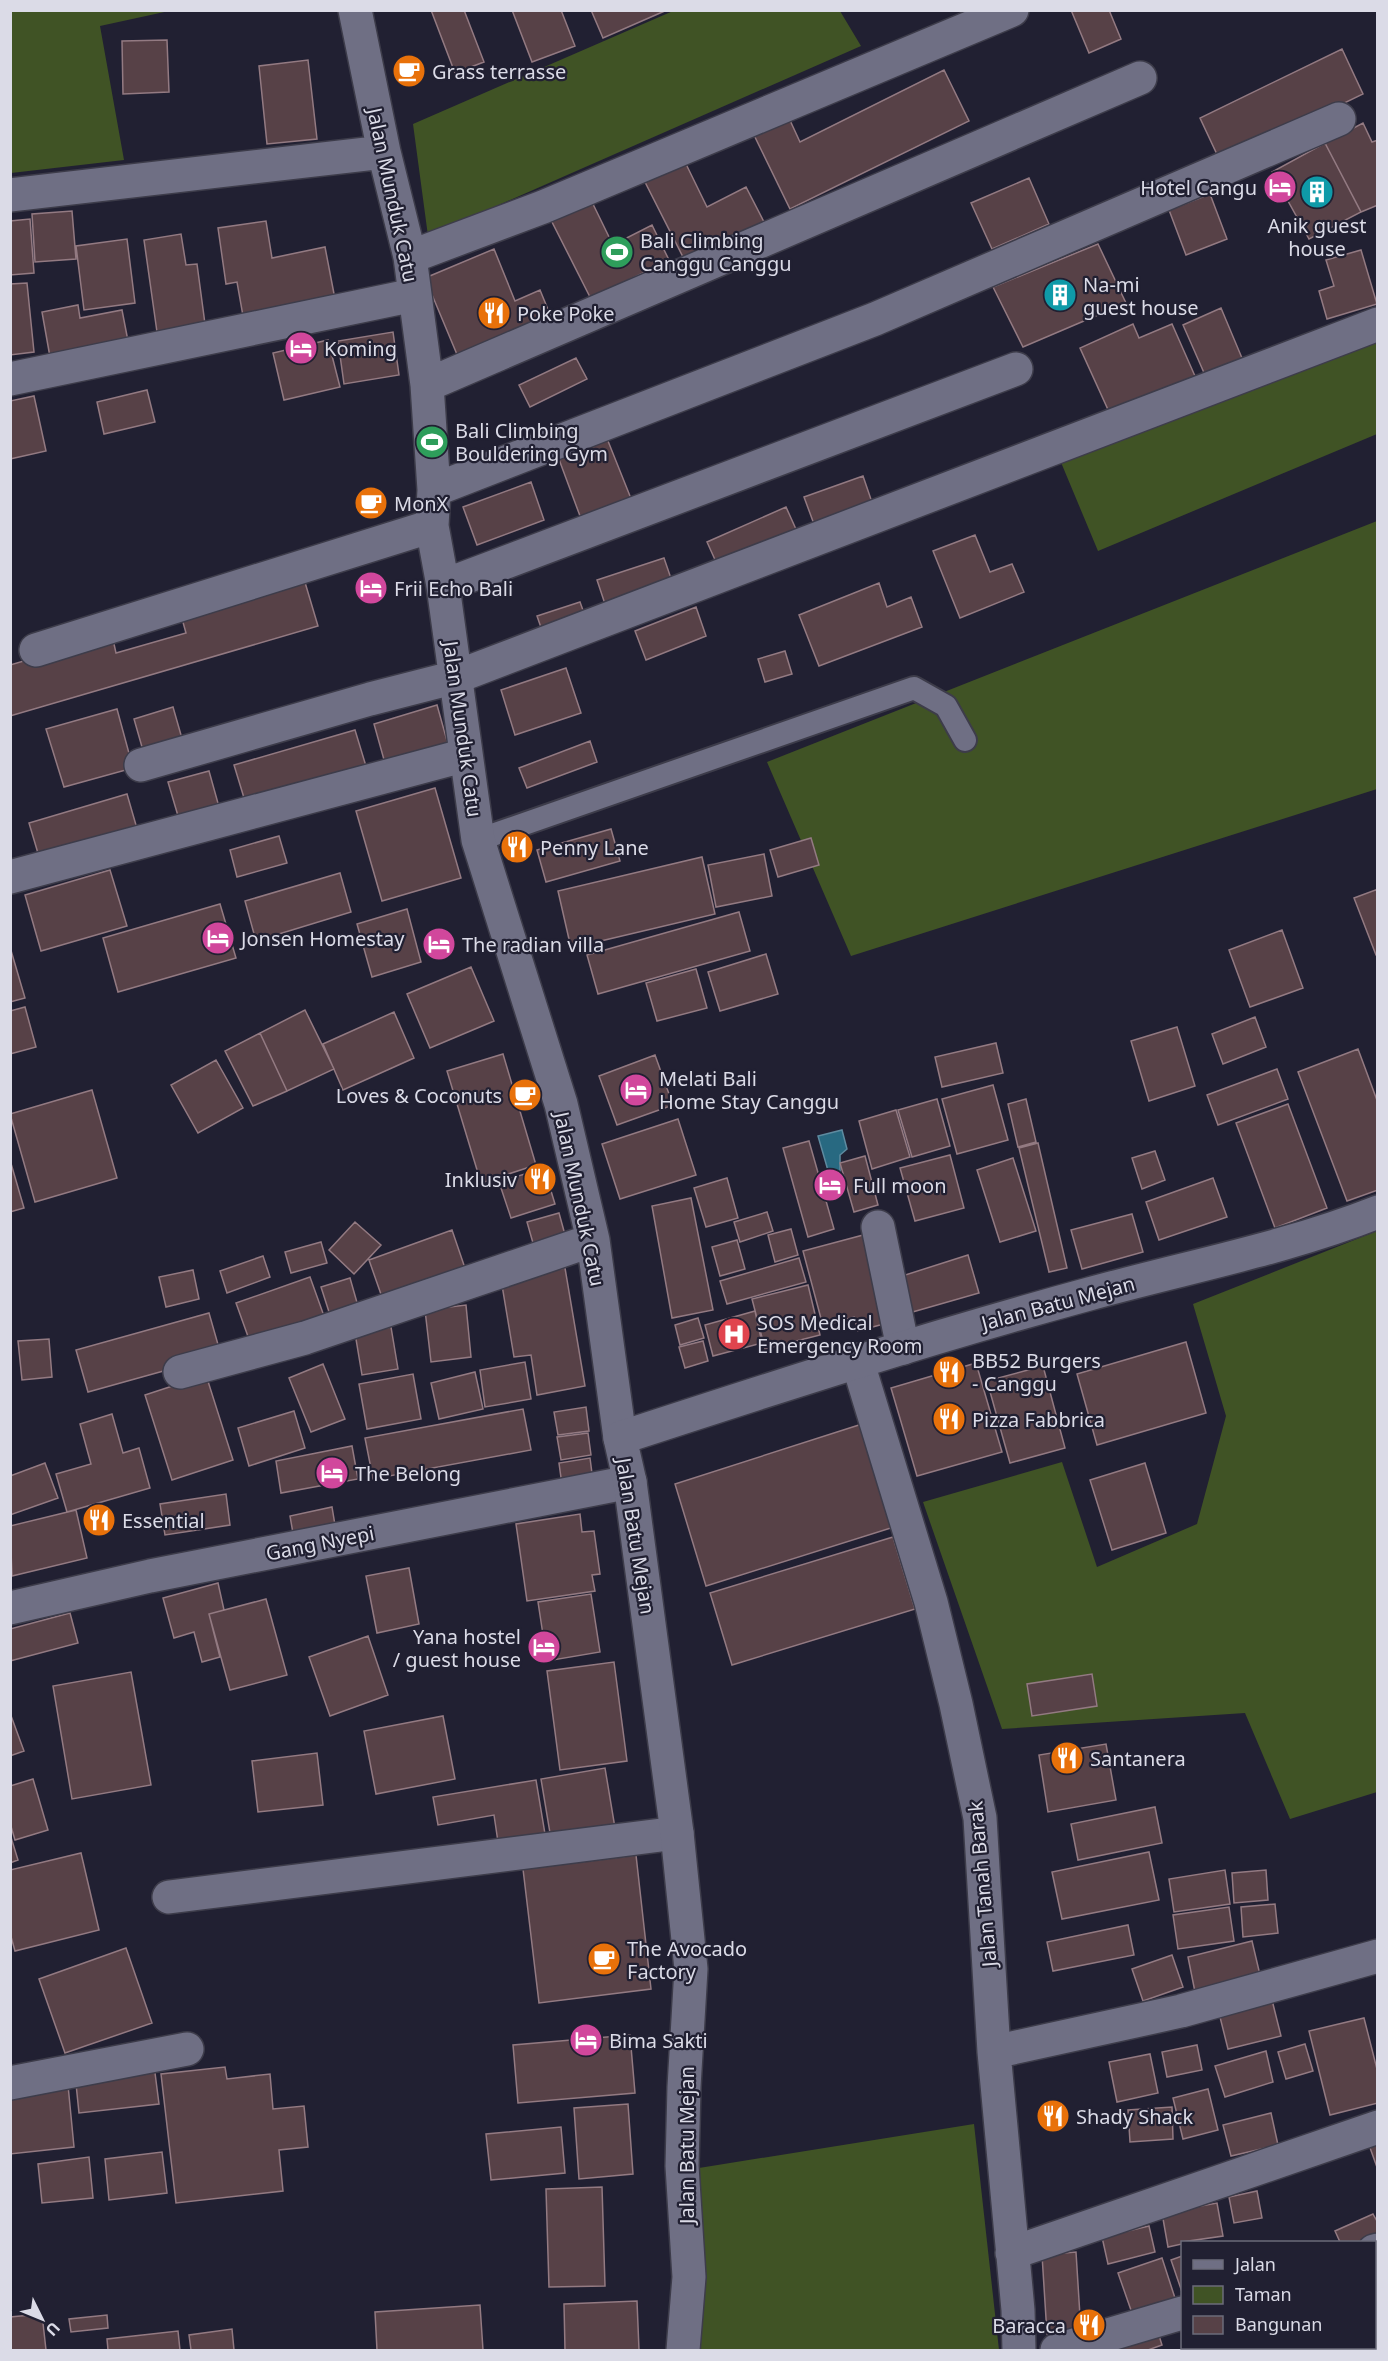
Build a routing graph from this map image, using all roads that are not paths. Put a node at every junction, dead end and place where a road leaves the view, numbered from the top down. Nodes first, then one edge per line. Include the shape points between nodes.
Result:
1 (355, 10) edge
2 (1012, 10) edge
3 (1140, 78) dead end
4 (1339, 119) dead end
5 (384, 152) junction
6 (10, 195) edge
7 (410, 257) junction
8 (414, 295) junction
9 (1377, 324) edge
10 (1016, 369) dead end
11 (10, 379) edge
12 (427, 385) junction
13 (434, 490) junction
14 (432, 526) junction
15 (443, 586) junction
16 (36, 650) dead end
17 (456, 677) junction
18 (965, 740) dead end
19 (466, 755) junction
20 (141, 765) dead end
21 (477, 840) junction
22 (10, 877) edge
23 (1377, 1212) edge
24 (878, 1227) dead end
25 (593, 1240) junction
26 (903, 1348) junction
27 (857, 1360) junction
28 (180, 1372) dead end
29 (620, 1438) junction
30 (630, 1482) junction
31 (10, 1608) edge
32 (677, 1833) junction
33 (169, 1897) dead end
34 (1377, 1956) edge
35 (187, 2049) dead end
36 (994, 2052) junction
37 (10, 2083) edge
38 (1377, 2127) edge
39 (1012, 2253) junction
40 (1181, 2313) edge
41 (683, 2350) edge
42 (1019, 2350) edge
43 (1057, 2350) edge

1 - 5 street, Jalan Munduk Catu
2 - 7 street via 543,207
3 - 12 street
4 - 13 street via 875,319
5 - 6 street
5 - 7 street, Jalan Munduk Catu
7 - 8 street, Jalan Munduk Catu
8 - 11 street
8 - 12 street, Jalan Munduk Catu
9 - 17 street
10 - 15 street
12 - 13 street, Jalan Munduk Catu
13 - 14 street, Jalan Munduk Catu
14 - 15 street, Jalan Munduk Catu
14 - 16 street
15 - 17 street, Jalan Munduk Catu
17 - 19 street, Jalan Munduk Catu
17 - 20 street
18 - 21 lane via 946,706 914,688
19 - 21 street, Jalan Munduk Catu
19 - 22 street
21 - 25 street, Jalan Munduk Catu via 561,1104
23 - 26 street, Jalan Batu Mejan via 1292,1242 1090,1293
24 - 26 street
25 - 28 street via 305,1338
25 - 29 street, Jalan Munduk Catu
26 - 27 street, Jalan Batu Mejan
27 - 29 street, Jalan Batu Mejan
27 - 36 street, Jalan Tanah Barak via 931,1602 980,1818
29 - 30 street, Jalan Batu Mejan
30 - 31 street, Gang Nyepi via 150,1576
30 - 32 street, Jalan Batu Mejan
32 - 33 street
32 - 41 street, Jalan Batu Mejan via 691,1969 682,2166 688,2277
34 - 36 street via 1181,2010
35 - 37 street
36 - 39 street, Jalan Tanah Barak
38 - 39 street
39 - 42 street, Jalan Tanah Barak
40 - 43 street

